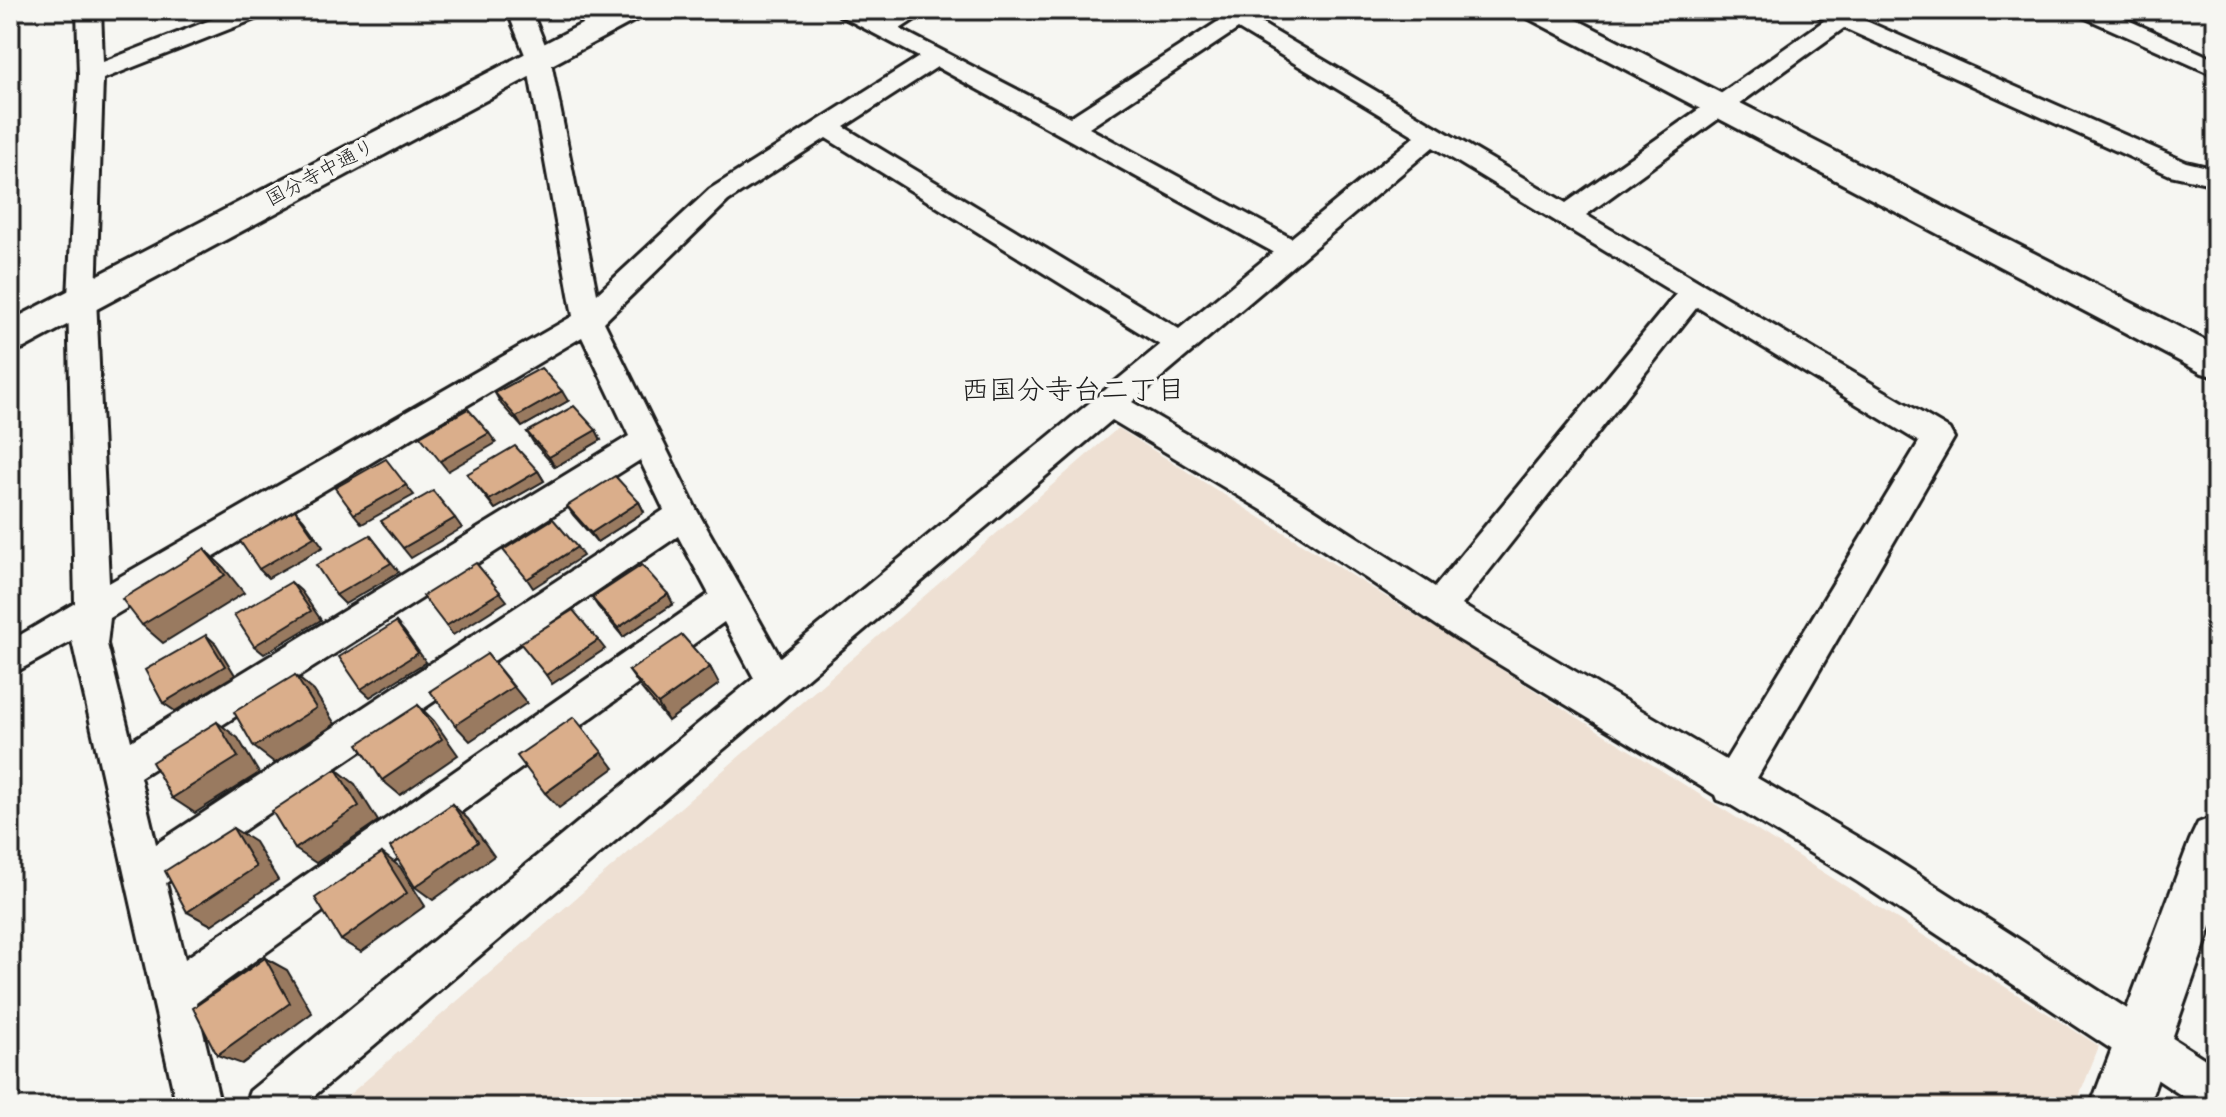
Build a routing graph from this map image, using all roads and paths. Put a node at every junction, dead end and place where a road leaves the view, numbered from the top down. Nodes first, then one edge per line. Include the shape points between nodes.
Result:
1 (89, 10) edge
2 (257, 10) edge
3 (519, 10) edge
4 (632, 10) edge
5 (847, 10) edge
6 (917, 10) edge
7 (1535, 10) edge
8 (2087, 10) edge
9 (1245, 15) edge
10 (1832, 15) edge
11 (884, 28) junction
12 (938, 56) junction
13 (538, 57) junction
14 (2216, 69) edge
15 (91, 75) junction
16 (1721, 105) junction
17 (828, 128) junction
18 (1071, 128) junction
19 (1432, 135) junction
20 (2216, 177) edge
21 (1566, 216) junction
22 (1293, 251) junction
23 (1694, 292) junction
24 (82, 298) junction
25 (588, 320) junction
26 (10, 338) edge
27 (1181, 344) junction
28 (2216, 363) edge
29 (1110, 404) junction
30 (645, 441) junction
31 (683, 515) junction
32 (728, 600) junction
33 (1439, 608) junction
34 (93, 609) junction
35 (10, 659) edge
36 (775, 682) junction
37 (119, 769) junction
38 (1731, 787) junction
39 (2216, 840) edge
40 (144, 875) junction
41 (172, 994) junction
42 (2140, 1045) junction
43 (2216, 1092) edge
44 (199, 1107) edge
45 (266, 1107) edge
46 (2119, 1107) edge

1 - 15 street
2 - 15 street
3 - 13 street
4 - 13 street, 国分寺中通り
5 - 11 street
6 - 11 street
7 - 16 street
8 - 14 street
9 - 18 street
9 - 19 street
10 - 16 street
10 - 20 street via 2179,169
11 - 12 street
12 - 17 street
12 - 18 street
13 - 24 street, 国分寺中通り
13 - 25 street
15 - 24 street
16 - 21 street
16 - 28 street
17 - 25 street via 719,195
17 - 27 street
18 - 22 street
19 - 21 street
19 - 22 street
21 - 23 street
22 - 27 street
23 - 33 street
23 - 38 street via 1938,438
24 - 26 street, 国分寺中通り
24 - 34 street
25 - 30 street
25 - 34 street
27 - 29 street
29 - 33 street via 1284,507
29 - 36 street
30 - 31 street
30 - 37 street
31 - 32 street
31 - 40 street
32 - 36 street
32 - 41 street
33 - 38 street
34 - 35 street
34 - 37 street via 89,644
36 - 45 street
37 - 40 street
38 - 42 street via 1872,868
39 - 42 street
40 - 41 street
41 - 44 street
42 - 43 street
42 - 46 street

